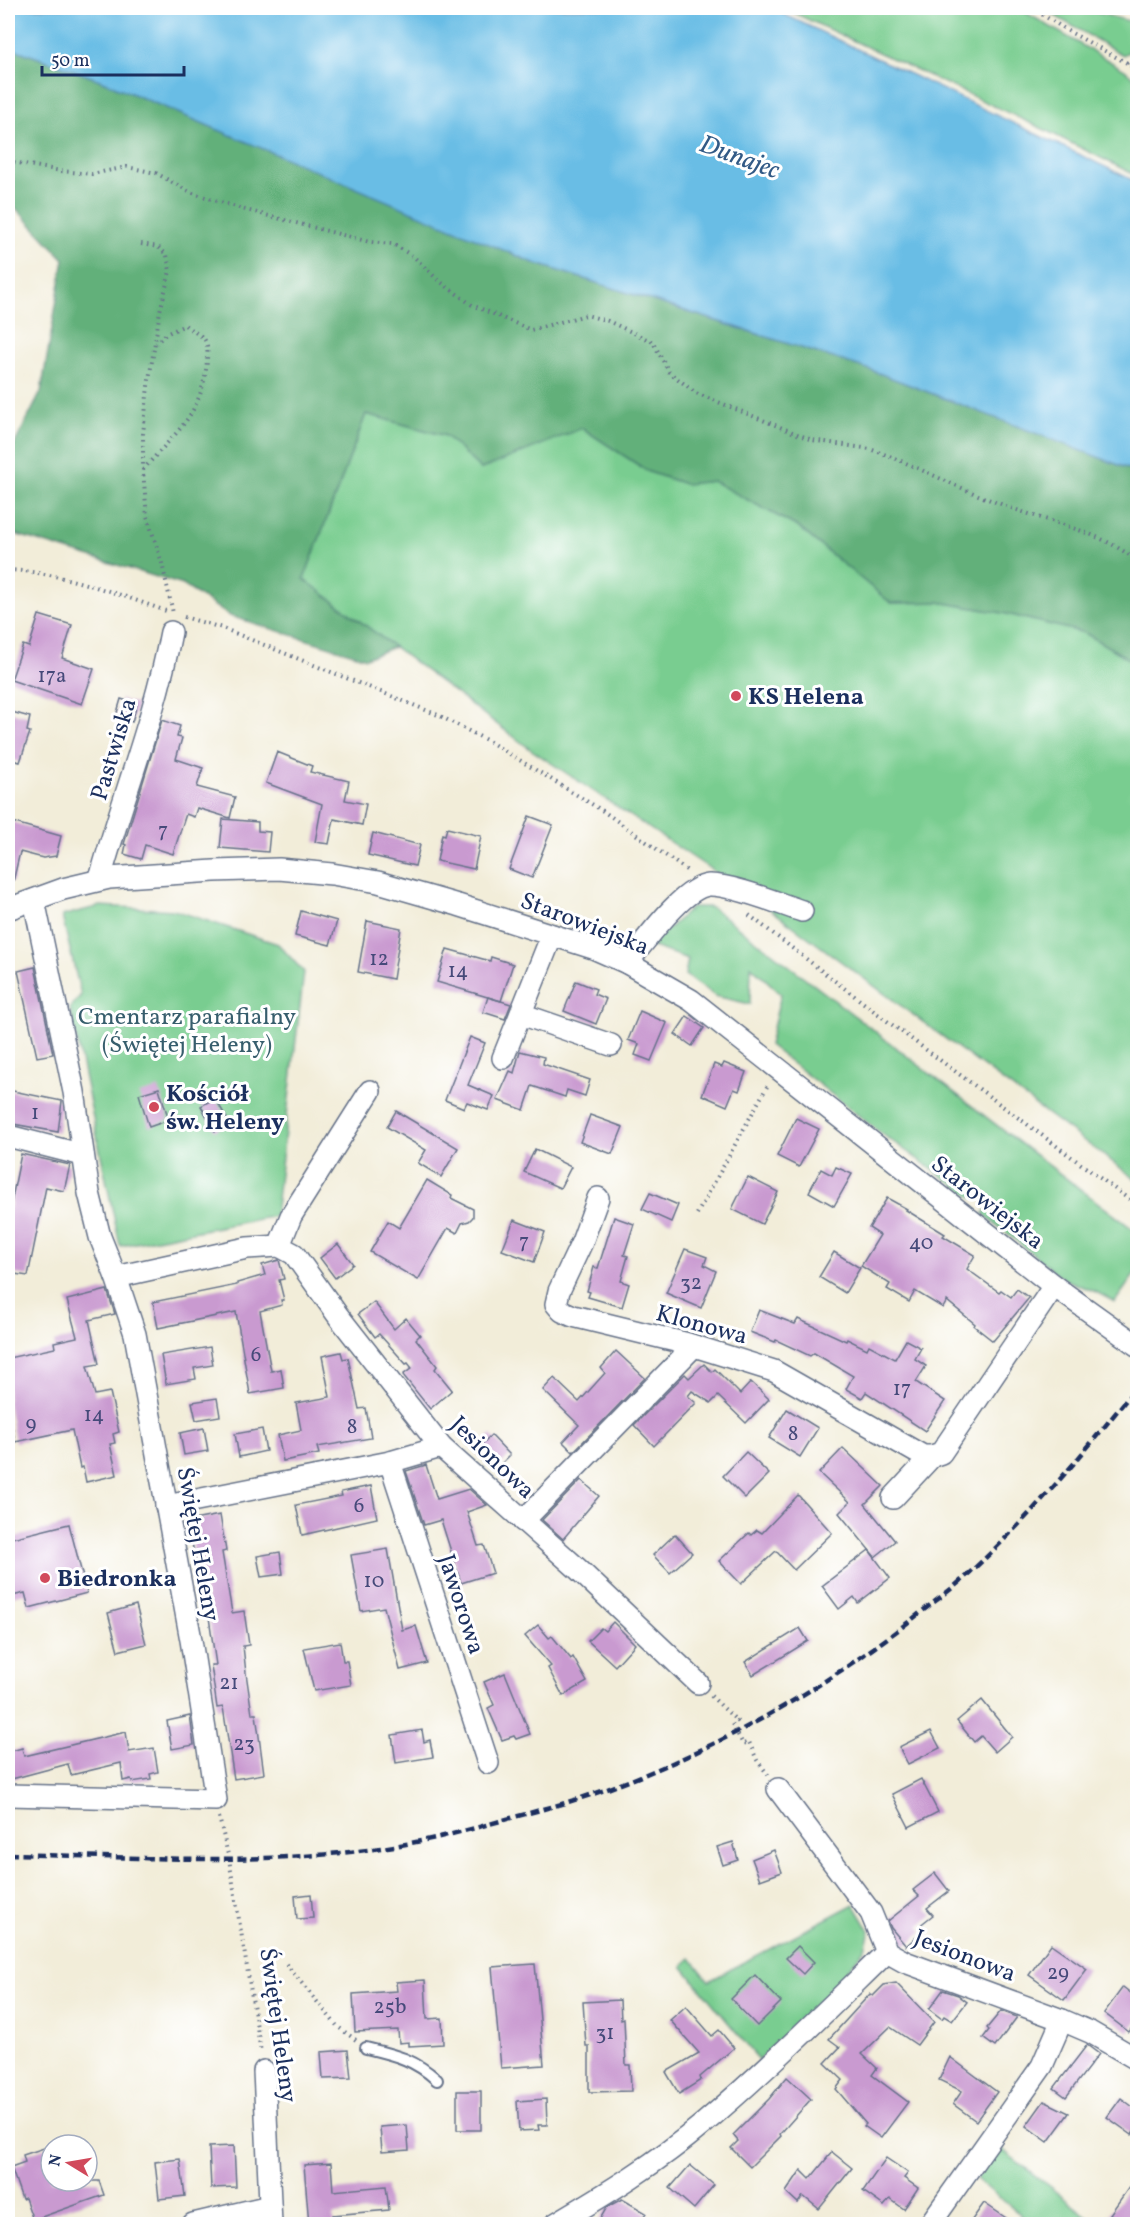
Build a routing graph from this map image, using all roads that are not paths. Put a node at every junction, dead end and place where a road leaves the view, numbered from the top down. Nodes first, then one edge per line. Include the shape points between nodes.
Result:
1 (172, 623) road end
2 (100, 879) junction
3 (34, 900) junction
4 (8, 909) edge
5 (802, 911) dead end
6 (552, 935) junction
7 (627, 963) junction
8 (521, 1014) junction
9 (611, 1045) dead end
10 (503, 1058) dead end
11 (370, 1091) dead end
12 (8, 1137) edge
13 (83, 1155) junction
14 (598, 1198) dead end
15 (279, 1246) junction
16 (116, 1277) junction
17 (1054, 1286) junction
18 (694, 1346) junction
19 (1137, 1346) edge
20 (441, 1447) junction
21 (933, 1456) junction
22 (390, 1462) junction
23 (893, 1498) dead end
24 (166, 1506) junction
25 (522, 1521) junction
26 (698, 1683) road end
27 (488, 1763) dead end
28 (778, 1789) road end
29 (8, 1795) edge
30 (888, 1952) junction
31 (1062, 2020) junction
32 (366, 2048) road end
33 (1137, 2060) edge
34 (264, 2071) road end
35 (437, 2080) dead end
36 (271, 2215) edge
37 (193, 2224) edge
38 (555, 2224) edge
39 (930, 2224) edge

1 - 2 street, Pastwiska via 145,734
2 - 3 street, Starowiejska
2 - 6 street, Starowiejska via 268,869 332,874 378,882
3 - 4 street, Starowiejska
3 - 13 street, Świętej Heleny via 74,1092
5 - 7 street via 721,885 707,885 692,891 678,904
6 - 7 street, Starowiejska
6 - 8 street
7 - 17 street, Starowiejska via 691,1000
8 - 9 street
8 - 10 street
11 - 15 street via 291,1216
12 - 13 street
13 - 16 street, Świętej Heleny via 100,1237
14 - 18 street, Klonowa via 556,1304 573,1316
15 - 16 street via 247,1248
15 - 20 street, Jesionowa via 294,1254
16 - 24 street, Świętej Heleny via 135,1334
17 - 19 street, Starowiejska
17 - 21 street via 942,1453
18 - 21 street, Klonowa via 774,1371 913,1451
18 - 25 street
20 - 22 street
20 - 25 street, Jesionowa
21 - 23 street
22 - 24 street
22 - 27 street, Jaworowa
24 - 29 street, Świętej Heleny via 216,1800
25 - 26 street, Jesionowa
28 - 30 street, Jesionowa via 871,1913
30 - 31 street, Jesionowa via 905,1962
30 - 38 street via 702,2125 620,2186
31 - 33 street, Jesionowa
31 - 39 street via 1042,2066
32 - 35 lane via 415,2063
34 - 36 street, Świętej Heleny
36 - 37 street, Świętej Heleny

